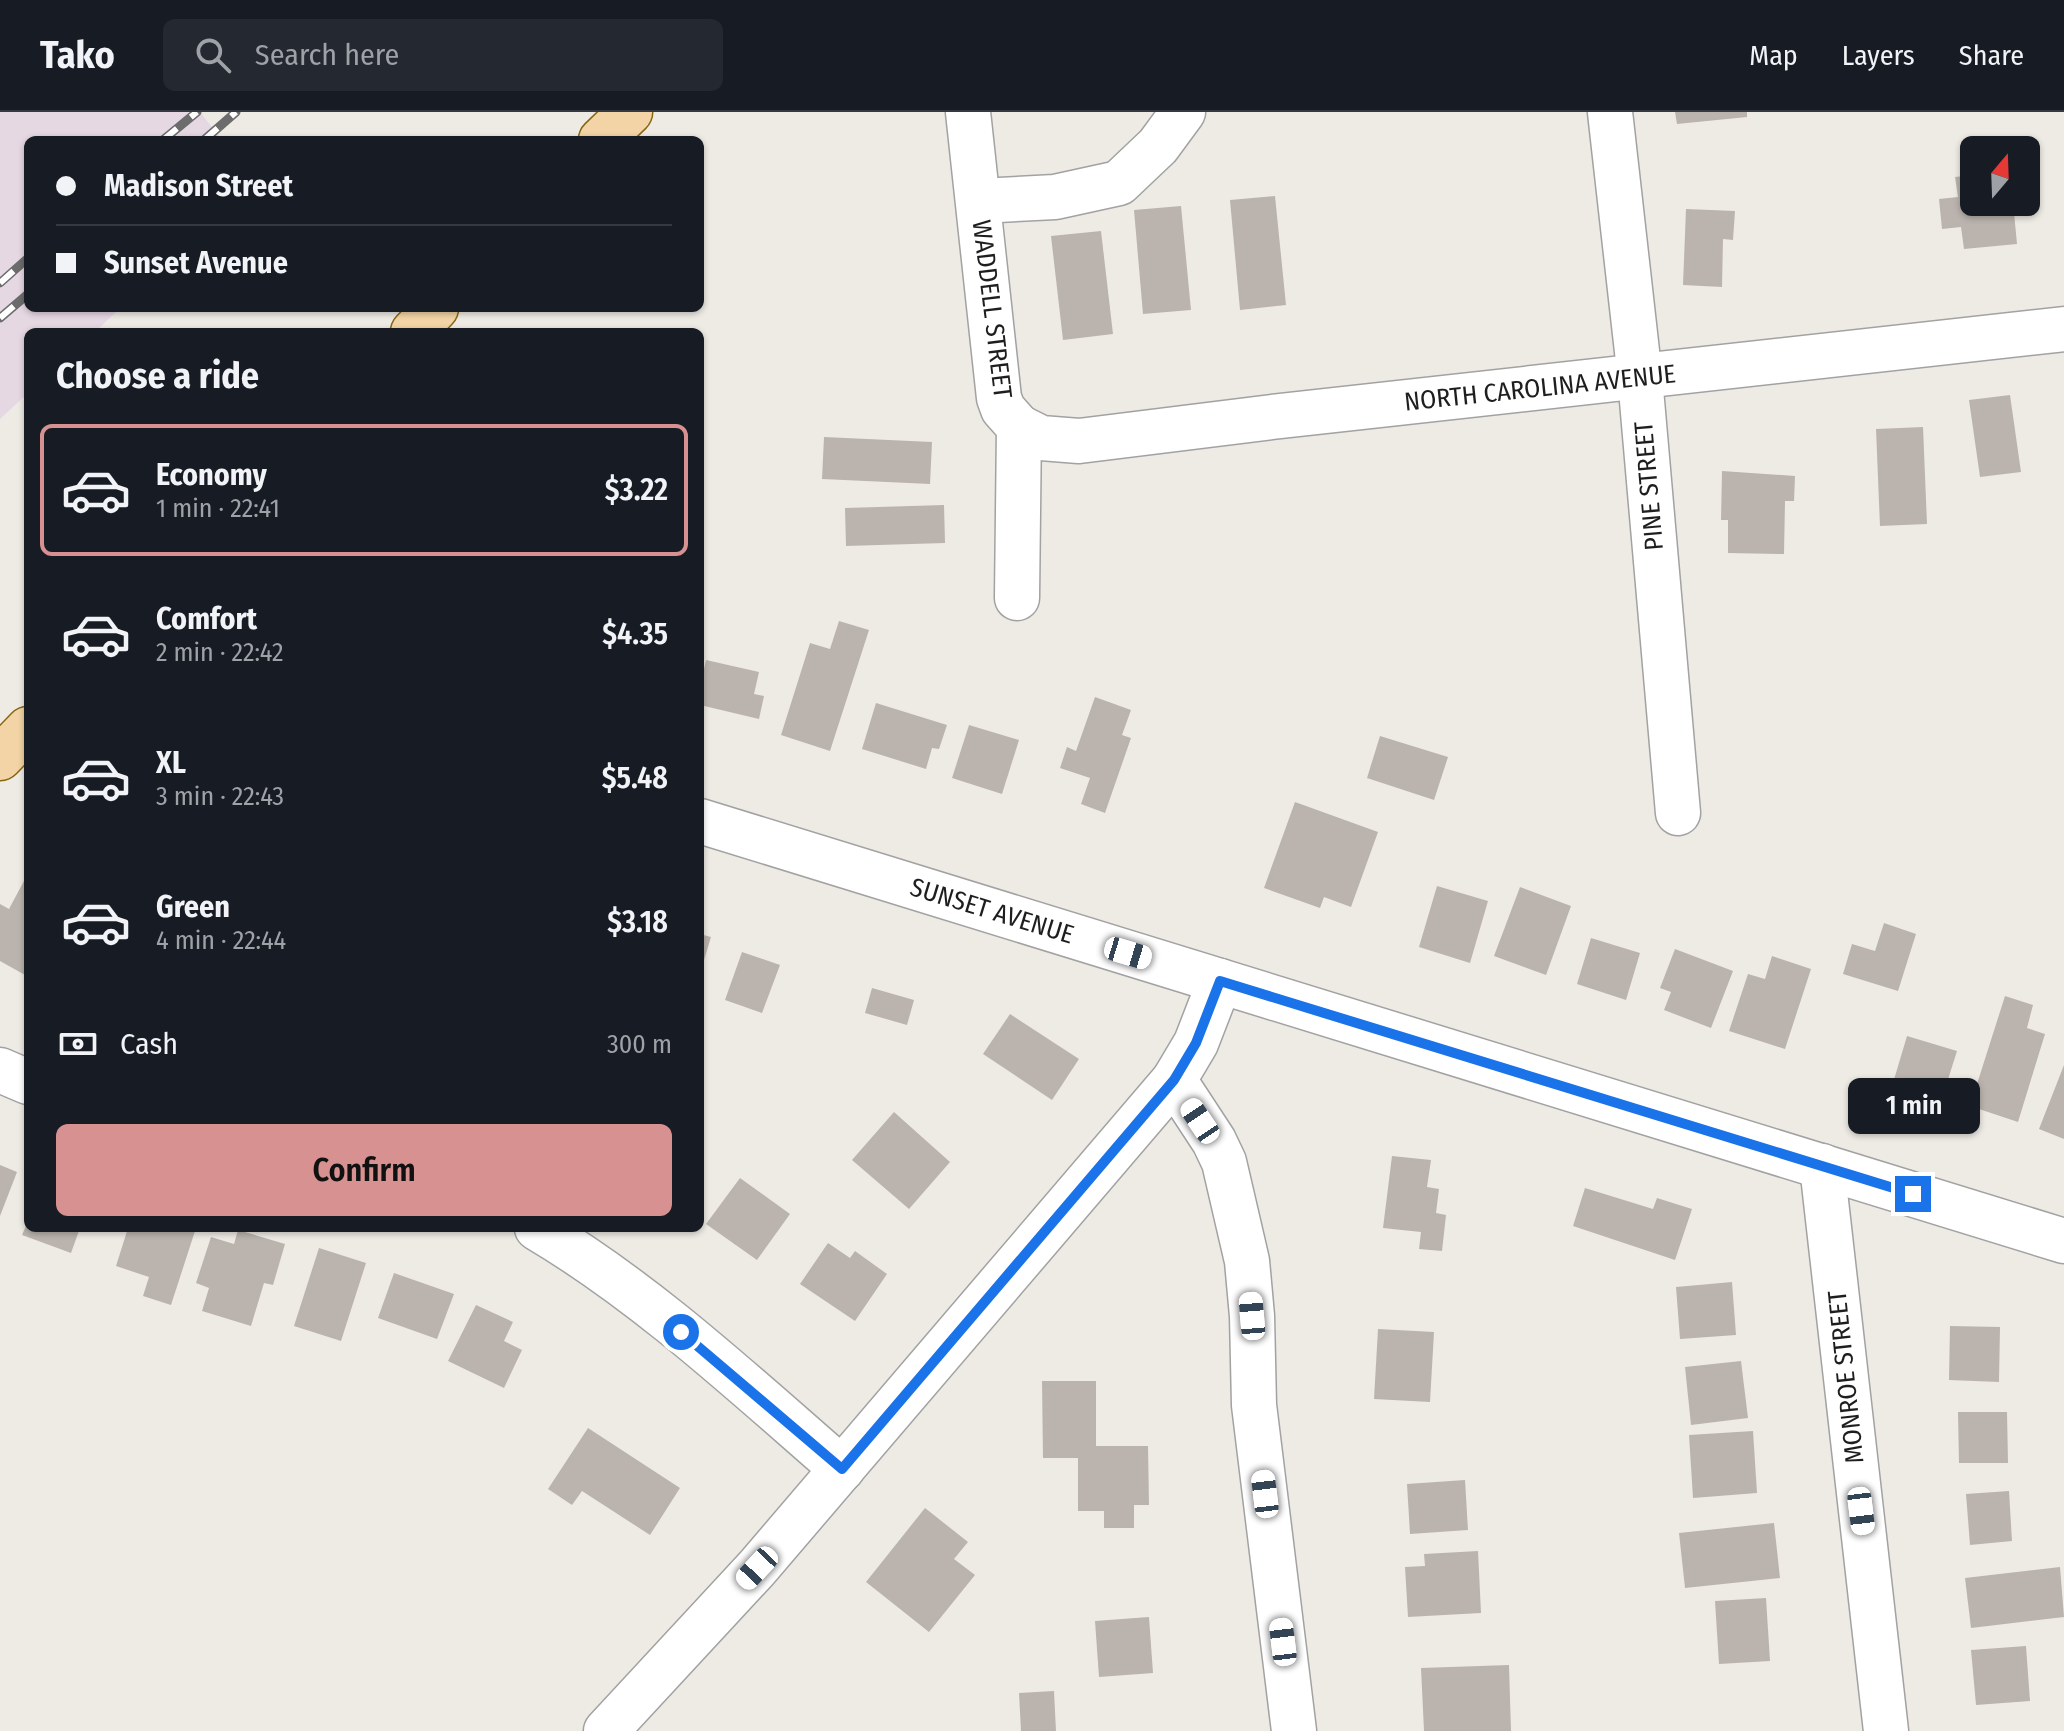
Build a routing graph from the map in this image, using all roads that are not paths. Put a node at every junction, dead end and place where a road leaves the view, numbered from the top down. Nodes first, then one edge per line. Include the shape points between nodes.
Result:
1 (630, 112) edge
2 (968, 112) edge
3 (1183, 112) edge
4 (1610, 112) edge
5 (605, 136) edge
6 (979, 201) junction
7 (432, 312) edge
8 (417, 328) edge
9 (2064, 329) edge
10 (1640, 378) junction
11 (1019, 427) junction
12 (1017, 598) dead end
13 (24, 733) edge
14 (0, 758) edge
15 (1678, 813) dead end
16 (704, 822) edge
17 (1220, 981) junction
18 (0, 1070) edge
19 (24, 1080) edge
20 (1174, 1080) junction
21 (1822, 1166) junction
22 (544, 1232) edge
23 (2064, 1241) edge
24 (842, 1469) junction
25 (606, 1731) edge
26 (1294, 1731) edge
27 (1886, 1731) edge

1 - 5 main road
2 - 6 street, WADDELL STREET
3 - 6 street via 1158,146 1119,183 1055,197
4 - 10 street, PINE STREET
6 - 11 street, WADDELL STREET via 999,398
7 - 8 main road
9 - 10 street, NORTH CAROLINA AVENUE
10 - 11 street, NORTH CAROLINA AVENUE via 1079,441 1041,438
10 - 15 street, PINE STREET
11 - 12 street, WADDELL STREET
13 - 14 main road
16 - 17 street, SUNSET AVENUE
17 - 20 street via 1196,1043
17 - 21 street, SUNSET AVENUE
18 - 19 street
20 - 24 street
20 - 26 street via 1224,1162 1247,1261 1254,1405
21 - 23 street, SUNSET AVENUE
21 - 27 street, MONROE STREET
22 - 24 street via 620,1284
24 - 25 street

